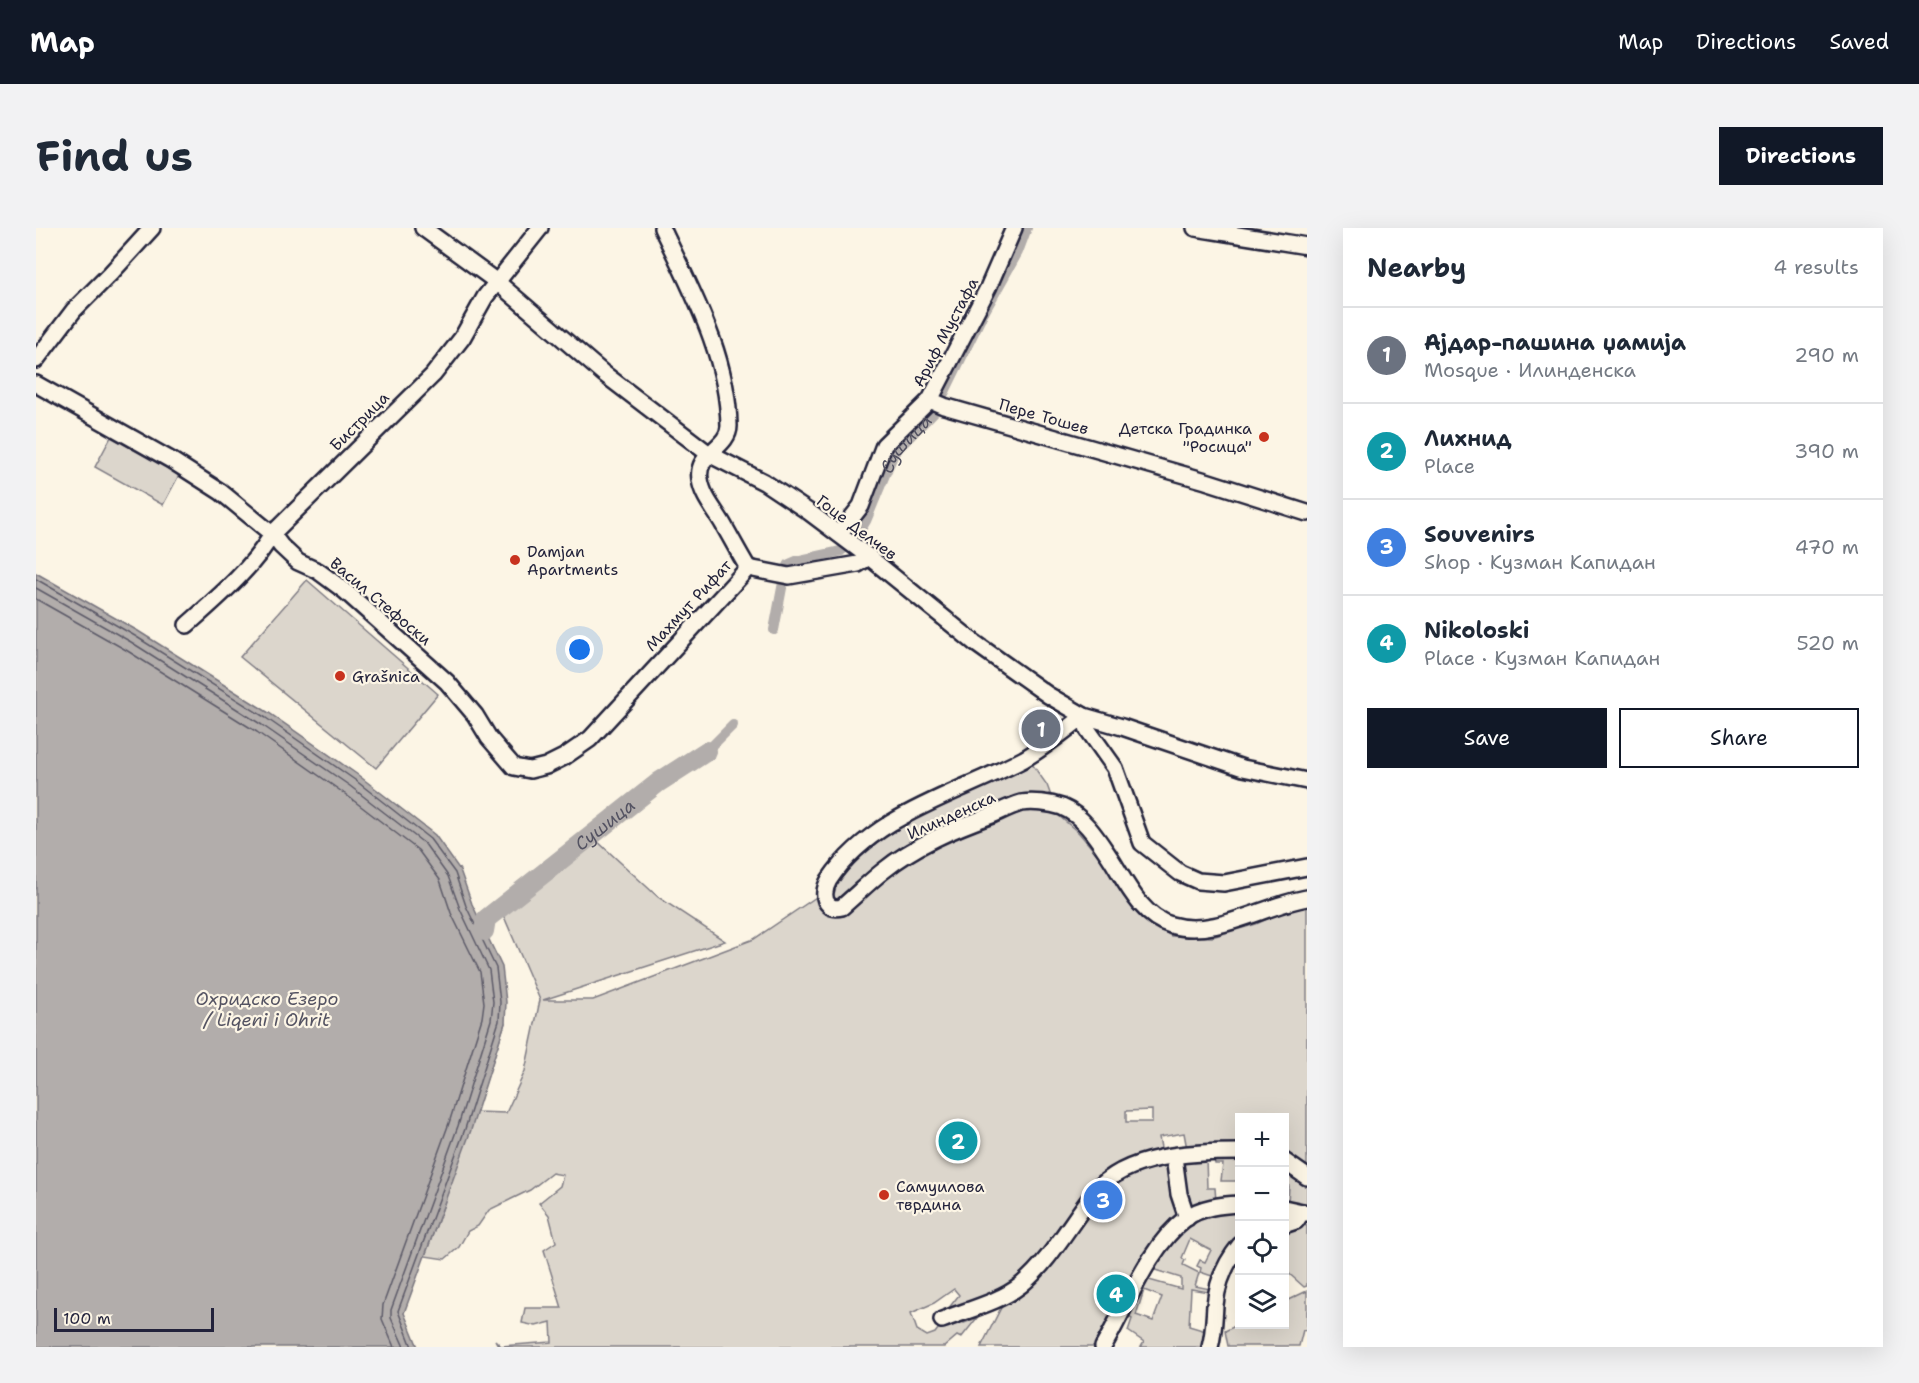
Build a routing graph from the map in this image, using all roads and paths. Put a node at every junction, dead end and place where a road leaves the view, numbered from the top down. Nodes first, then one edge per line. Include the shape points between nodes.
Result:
1 (152, 228) edge
2 (423, 228) edge
3 (540, 228) edge
4 (662, 228) edge
5 (1014, 228) edge
6 (1195, 228) edge
7 (1307, 246) edge
8 (497, 282) junction
9 (36, 360) edge
10 (36, 384) edge
11 (936, 402) junction
12 (709, 454) junction
13 (1307, 513) edge
14 (272, 534) junction
15 (839, 534) junction
16 (868, 557) junction
17 (748, 568) junction
18 (187, 625) dead end
19 (1084, 716) junction
20 (564, 757) joint
21 (1307, 781) edge
22 (1307, 867) edge
23 (1307, 898) edge
24 (1235, 1152) edge
25 (1174, 1157) junction
26 (1289, 1164) edge
27 (1307, 1177) edge
28 (1235, 1204) edge
29 (1289, 1209) edge
30 (1305, 1212) edge
31 (1187, 1218) junction
32 (1289, 1223) edge
33 (1235, 1251) edge
34 (942, 1320) dead end
35 (1103, 1347) edge
36 (1210, 1347) edge

1 - 9 street via 74,310
2 - 8 street, Гоце Делчев
3 - 8 street, Бистрица
4 - 12 street via 721,366 729,429 720,446
5 - 11 street, Ариф Мустафа
6 - 7 street
8 - 12 street, Гоце Делчев via 603,373
8 - 14 street, Бистрица via 433,375
10 - 14 street, Васил Стефоски via 171,460 221,492
11 - 13 street, Пере Тошев
11 - 15 street, Ариф Мустафа via 884,445 861,506
12 - 15 street, Гоце Делчев via 764,482
12 - 17 street, Махмут Рифат via 699,471 705,496
14 - 18 street, Бистрица via 265,548
14 - 20 street, Васил Стефоски via 298,562 345,591 447,682 514,767 530,770
15 - 16 street, Гоце Делчев
16 - 17 street via 858,564 784,576
16 - 19 street, Гоце Делчев via 975,644
17 - 20 street, Махмут Рифат via 590,739
19 - 21 street, Гоце Делчев via 1243,768
19 - 22 street via 1088,730 1114,768 1142,843 1180,873 1198,881 1224,882
19 - 23 street, Илинденска via 1027,757 931,801 873,836 827,884 825,899 829,905 842,907 919,846 975,820 1023,803 1042,802 1063,807 1079,819 1097,838 1142,905 1161,922 1172,926 1209,926
24 - 25 street
25 - 31 street
25 - 34 street via 1142,1162 1114,1174 1020,1286
26 - 27 street
28 - 31 street via 1213,1207
29 - 30 street
30 - 32 street
31 - 35 street via 1155,1253
33 - 36 street via 1218,1287

